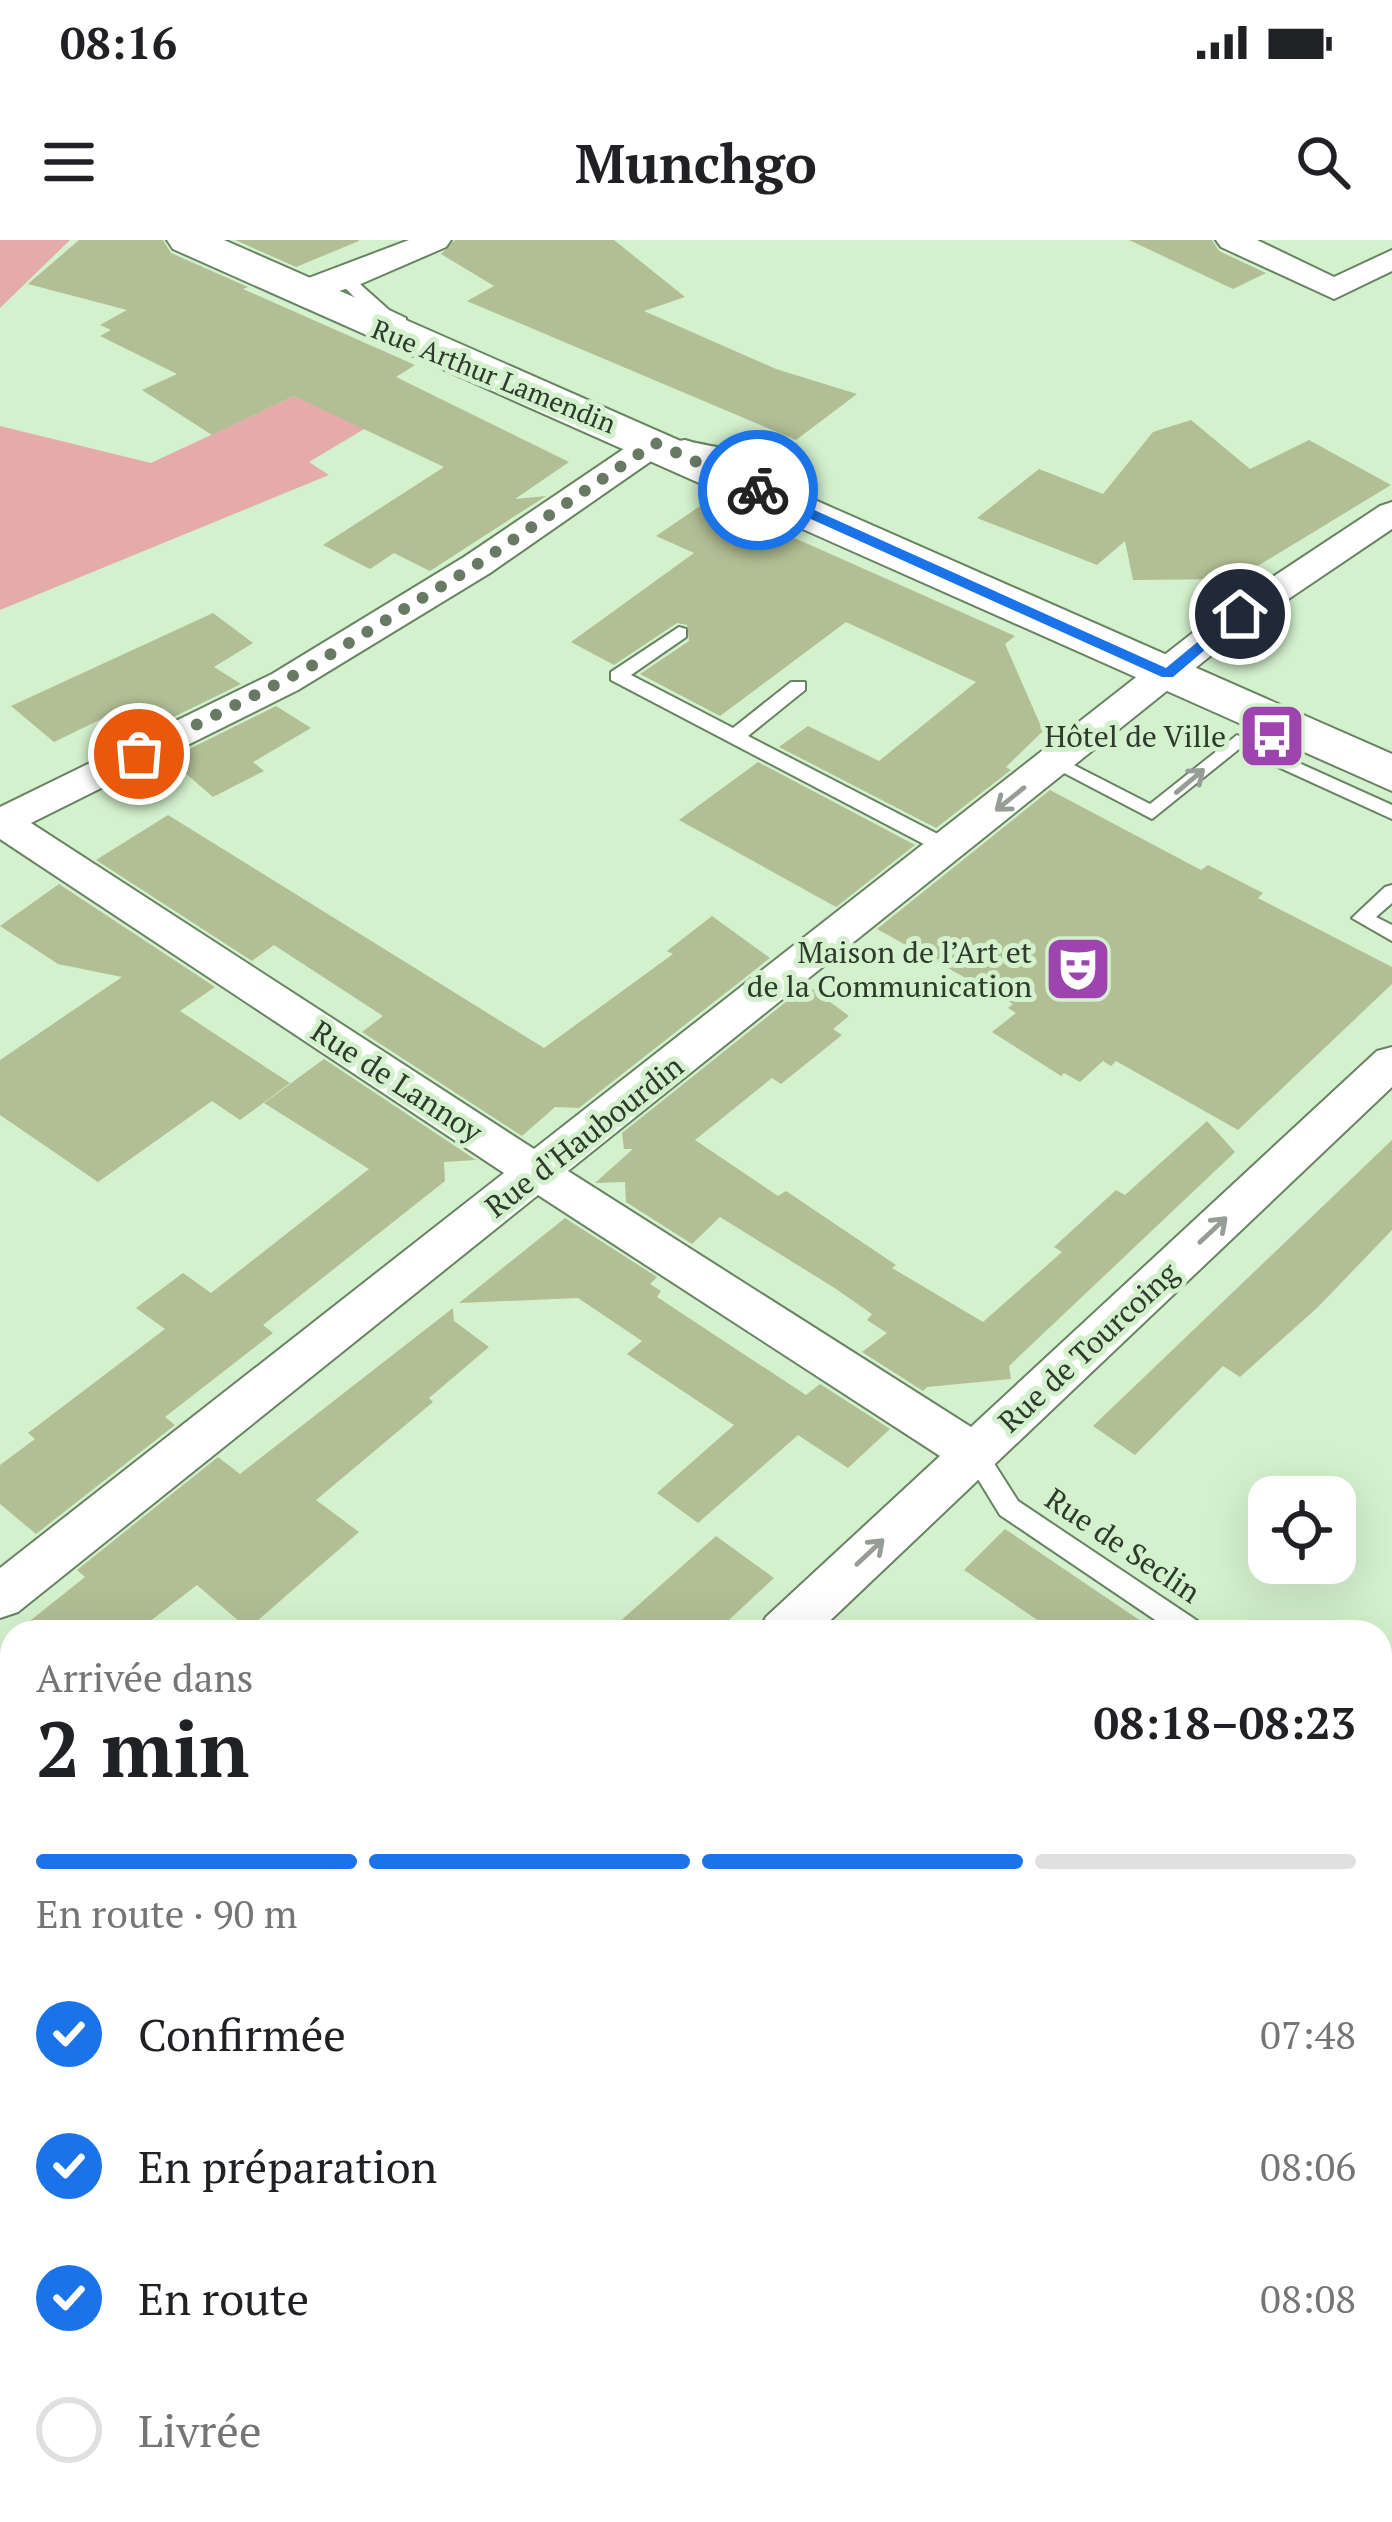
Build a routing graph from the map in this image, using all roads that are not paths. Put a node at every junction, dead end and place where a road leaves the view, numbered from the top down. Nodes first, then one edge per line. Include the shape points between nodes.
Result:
1 (188, 240) edge
2 (251, 240) edge
3 (435, 240) edge
4 (1232, 240) edge
5 (1392, 259) edge
6 (345, 279) junction
7 (301, 292) junction
8 (655, 443) junction
9 (1392, 513) edge
10 (1356, 535) junction
11 (1392, 551) edge
12 (679, 633) dead end
13 (1182, 663) junction
14 (798, 686) dead end
15 (1392, 734) edge
16 (734, 737) junction
17 (1054, 763) junction
18 (1392, 774) edge
19 (1392, 813) edge
20 (1, 823) edge
21 (948, 848) junction
22 (1392, 892) edge
23 (1392, 934) edge
24 (1386, 1077) edge
25 (540, 1172) junction
26 (974, 1454) junction
27 (0, 1597) edge
28 (797, 1620) edge
29 (1175, 1620) edge

1 - 7 main road, Rue Arthur Lamendin
2 - 6 main road, Rue Arthur Lamendin
3 - 6 street
4 - 5 street via 1334,290
6 - 7 street
6 - 13 main road, Rue Arthur Lamendin via 764,461
7 - 8 main road, Rue Arthur Lamendin
8 - 13 main road, Rue Arthur Lamendin
8 - 20 street via 285,682
9 - 10 street, Rue d'Haubourdin
10 - 11 street
10 - 13 street, Rue d'Haubourdin
12 - 16 lane via 618,676
13 - 15 main road, Rue Arthur Lamendin
13 - 17 street, Rue d'Haubourdin
13 - 18 main road, Rue Arthur Lamendin
14 - 16 lane
16 - 21 lane
17 -> 19 lane via 1152,813 1238,741
17 -> 21 street, Rue d'Haubourdin
20 - 25 street, Rue de Lannoy
21 - 25 street, Rue d'Haubourdin
22 - 23 lane via 1362,919
26 -> 24 street, Rue de Tourcoing
25 - 26 street, Rue de Lannoy
25 - 27 street, Rue d'Haubourdin
28 -> 26 street, Rue de Tourcoing
26 - 29 lane, Rue de Seclin via 1010,1508

